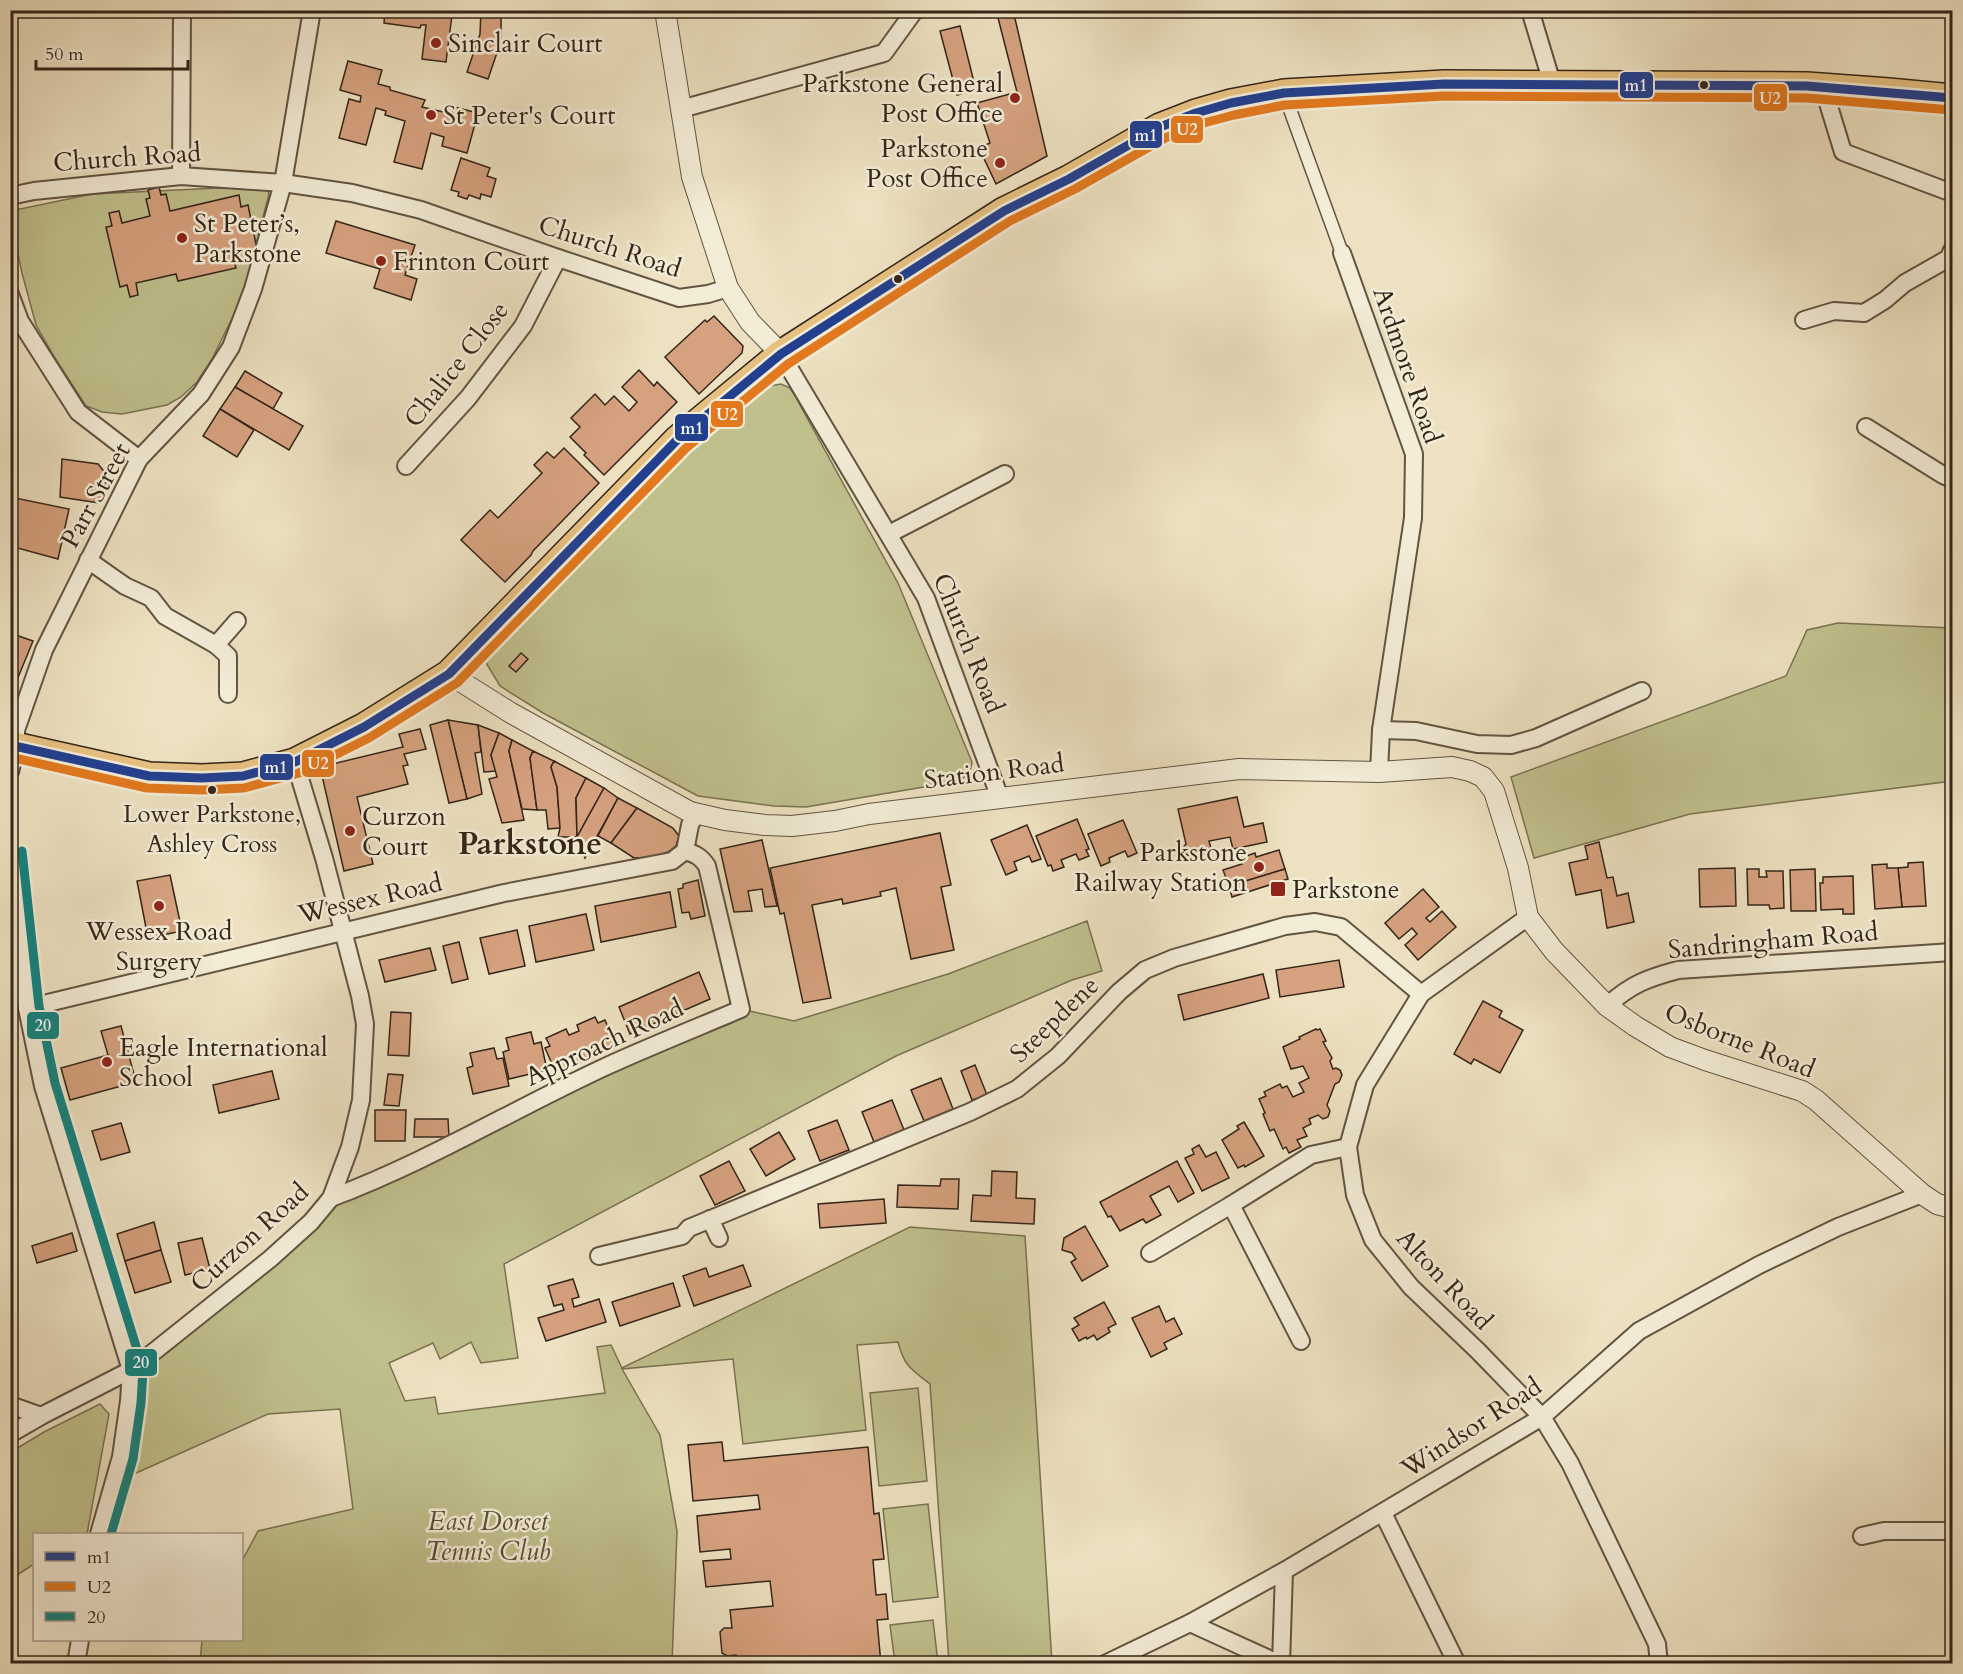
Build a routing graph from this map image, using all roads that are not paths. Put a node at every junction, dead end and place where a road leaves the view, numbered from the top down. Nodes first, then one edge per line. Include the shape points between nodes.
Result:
1 (182, 10) edge
2 (312, 10) edge
3 (665, 10) edge
4 (915, 10) edge
5 (1530, 10) edge
6 (1552, 83) junction
7 (1823, 87) junction
8 (1284, 93) junction
9 (1953, 98) edge
10 (681, 109) junction
11 (181, 176) junction
12 (282, 183) junction
13 (1953, 193) edge
14 (10, 196) edge
15 (1953, 250) edge
16 (1342, 253) joint
17 (558, 258) junction
18 (728, 288) junction
19 (10, 294) edge
20 (1804, 320) dead end
21 (781, 354) junction
22 (1866, 427) dead end
23 (139, 459) junction
24 (406, 466) dead end
25 (1005, 474) dead end
26 (1953, 479) edge
27 (889, 534) junction
28 (88, 560) junction
29 (237, 621) dead end
30 (216, 645) junction
31 (449, 674) junction
32 (1642, 691) dead end
33 (228, 694) dead end
34 (1381, 730) junction
35 (12, 760) edge
36 (295, 762) junction
37 (1379, 772) junction
38 (1000, 798) junction
39 (696, 813) junction
40 (685, 851) junction
41 (10, 852) edge
42 (1518, 868) joint
43 (1528, 917) junction
44 (343, 931) junction
45 (1953, 952) edge
46 (1421, 994) junction
47 (1607, 1006) junction
48 (27, 1008) junction
49 (1348, 1147) junction
50 (1922, 1194) junction
51 (331, 1198) junction
52 (1231, 1205) junction
53 (1953, 1208) edge
54 (710, 1219) junction
55 (719, 1238) dead end
56 (1150, 1253) dead end
57 (599, 1256) dead end
58 (1301, 1341) dead end
59 (131, 1370) junction
60 (10, 1405) edge
61 (41, 1416) junction
62 (1542, 1417) junction
63 (10, 1434) edge
64 (1383, 1513) junction
65 (1953, 1531) edge
66 (99, 1533) edge
67 (1862, 1536) dead end
68 (1284, 1571) junction
69 (1190, 1623) junction
70 (80, 1641) edge
71 (76, 1664) edge
72 (1105, 1664) edge
73 (1280, 1664) edge
74 (1457, 1664) edge
75 (1659, 1664) edge

1 - 11 street
2 - 12 street, Parr Street
3 - 10 street
4 - 10 street via 884,53
5 - 6 street
6 - 7 highway
6 - 8 highway via 1444,84
7 - 9 highway
7 - 13 street via 1843,152
8 - 16 street, Ardmore Road
8 - 21 highway via 1231,103 1160,127 1004,211
10 - 18 street via 692,177
11 - 12 street, Church Road
11 - 14 street, Church Road
12 - 17 street, Church Road via 352,193 421,210
12 - 23 street, Parr Street via 253,289 231,347 201,394
15 - 20 street via 1949,258 1863,313 1833,311
16 - 34 street, Ardmore Road via 1414,454 1413,518
17 - 18 street, Church Road via 679,298
17 - 24 street, Chalice Close via 523,326 468,398
18 - 21 street, Church Road via 750,322
19 - 23 street via 20,321 78,412
21 - 27 street, Church Road
21 - 31 highway via 678,439
22 - 26 street
23 - 28 street, Parr Street
25 - 27 street
27 - 38 street, Church Road via 926,598
28 - 30 street via 125,586 151,598 165,616
28 - 35 street, Parr Street via 44,650 16,730
29 - 30 street
30 - 33 street via 228,656
31 - 36 highway via 364,727
31 - 39 street, Station Road via 511,713
32 - 34 street via 1536,738 1511,745 1477,744 1416,731
34 - 37 street, Ardmore Road
35 - 36 highway via 149,776 202,778 243,776
36 - 44 street, Curzon Road
37 - 38 street, Station Road via 1239,769
37 - 42 street, Station Road via 1452,767 1483,777 1494,791
38 - 39 street, Station Road via 792,826 724,820
39 - 40 street
40 - 44 street, Wessex Road via 672,861 504,893
40 - 51 street, Approach Road via 696,854 707,866 741,1009 607,1066 412,1164
41 - 48 street
42 - 43 street, Osborne Road
43 - 46 street, Alton Road
43 - 47 street, Osborne Road via 1554,951
44 - 48 street, Wessex Road
44 - 51 street, Curzon Road via 360,996 365,1054 350,1148
45 - 47 street, Sandringham Road via 1678,970 1644,980
46 - 49 street, Alton Road via 1365,1085
46 - 54 street, Steepdene via 1341,927 1315,922 1285,926 1174,958 1145,970 1058,1056 1017,1089
47 - 50 street, Osborne Road via 1670,1047 1802,1091
48 - 59 street via 43,1086
49 - 52 street via 1311,1155
49 - 62 street, Alton Road via 1354,1195 1373,1240 1411,1287
50 - 53 street, Osborne Road
50 - 62 street, Windsor Road via 1838,1227 1759,1265 1639,1331
51 - 59 street, Curzon Road via 270,1259
52 - 56 street
52 - 58 street
54 - 55 street
54 - 57 street, Steepdene via 689,1228 682,1236
59 - 61 street, Curzon Road
59 - 66 street via 121,1457
60 - 61 street
61 - 63 street, Curzon Road
62 - 64 street, Windsor Road
62 - 75 street, Alton Road via 1570,1463 1657,1644
64 - 68 street, Windsor Road
64 - 74 street
65 - 67 street via 1884,1531
68 - 69 street, Windsor Road
68 - 73 street
69 - 72 street, Windsor Road
69 - 73 street
70 - 71 street

